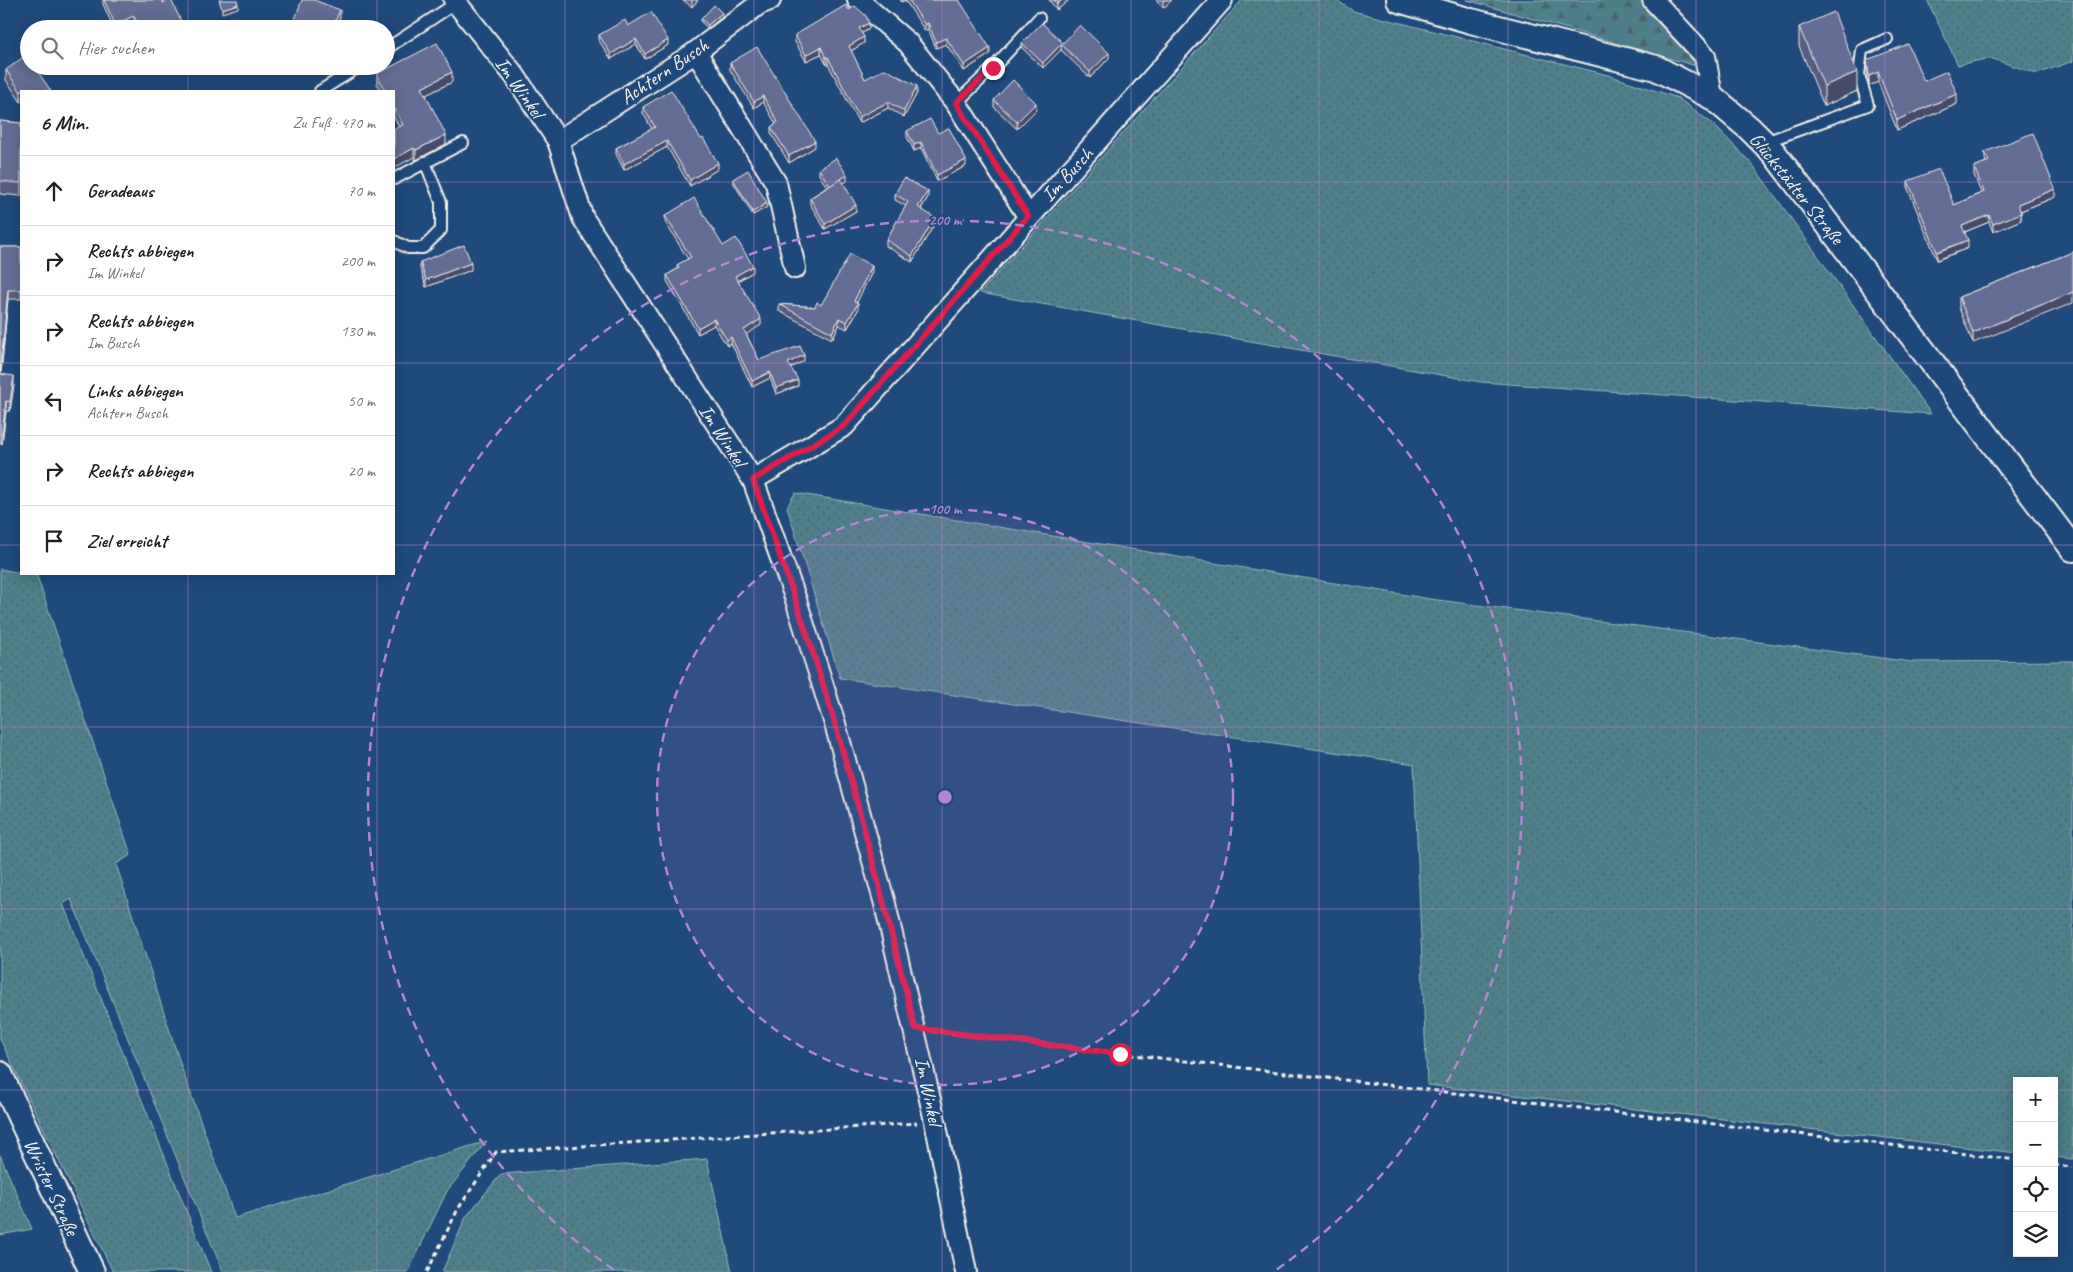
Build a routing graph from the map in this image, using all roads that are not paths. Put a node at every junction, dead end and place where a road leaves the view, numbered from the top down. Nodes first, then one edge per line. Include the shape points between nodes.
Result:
1 (770, 0) edge
2 (858, 0) edge
3 (1222, 0) edge
4 (1399, 0) edge
5 (1653, 0) edge
6 (455, 1) edge
7 (1039, 18) dead end
8 (1887, 39) dead end
9 (395, 43) edge
10 (696, 52) junction
11 (346, 75) edge
12 (322, 90) edge
13 (1712, 97) junction
14 (956, 103) junction
15 (558, 141) junction
16 (1764, 142) junction
17 (463, 143) dead end
18 (425, 162) junction
19 (395, 178) edge
20 (1028, 216) junction
21 (395, 242) edge
22 (795, 268) dead end
23 (753, 480) junction
24 (2073, 548) edge
25 (0, 1074) edge
26 (92, 1272) edge
27 (966, 1272) edge

1 - 10 street, Achtern Busch via 758,4
2 - 14 street via 908,43
3 - 20 street, Im Busch
4 - 13 street, Glückstädter Straße via 1656,68
5 - 13 street via 1705,56
6 - 9 lane
6 - 15 street, Im Winkel via 515,76
7 - 14 lane
8 - 16 lane via 1862,50 1859,75 1868,105
10 - 15 street, Achtern Busch
10 - 22 street via 776,183
11 - 12 lane
13 - 16 street, Glückstädter Straße
14 - 20 street
15 - 23 street, Im Winkel via 583,218
16 - 24 street, Glückstädter Straße
17 - 18 lane
18 - 19 lane
18 - 21 lane via 441,202 441,230 423,248 408,248
20 - 23 street, Im Busch via 844,426
23 - 27 street, Im Winkel via 796,600 835,724 885,904 936,1121
25 - 26 street, Wrister Straße

